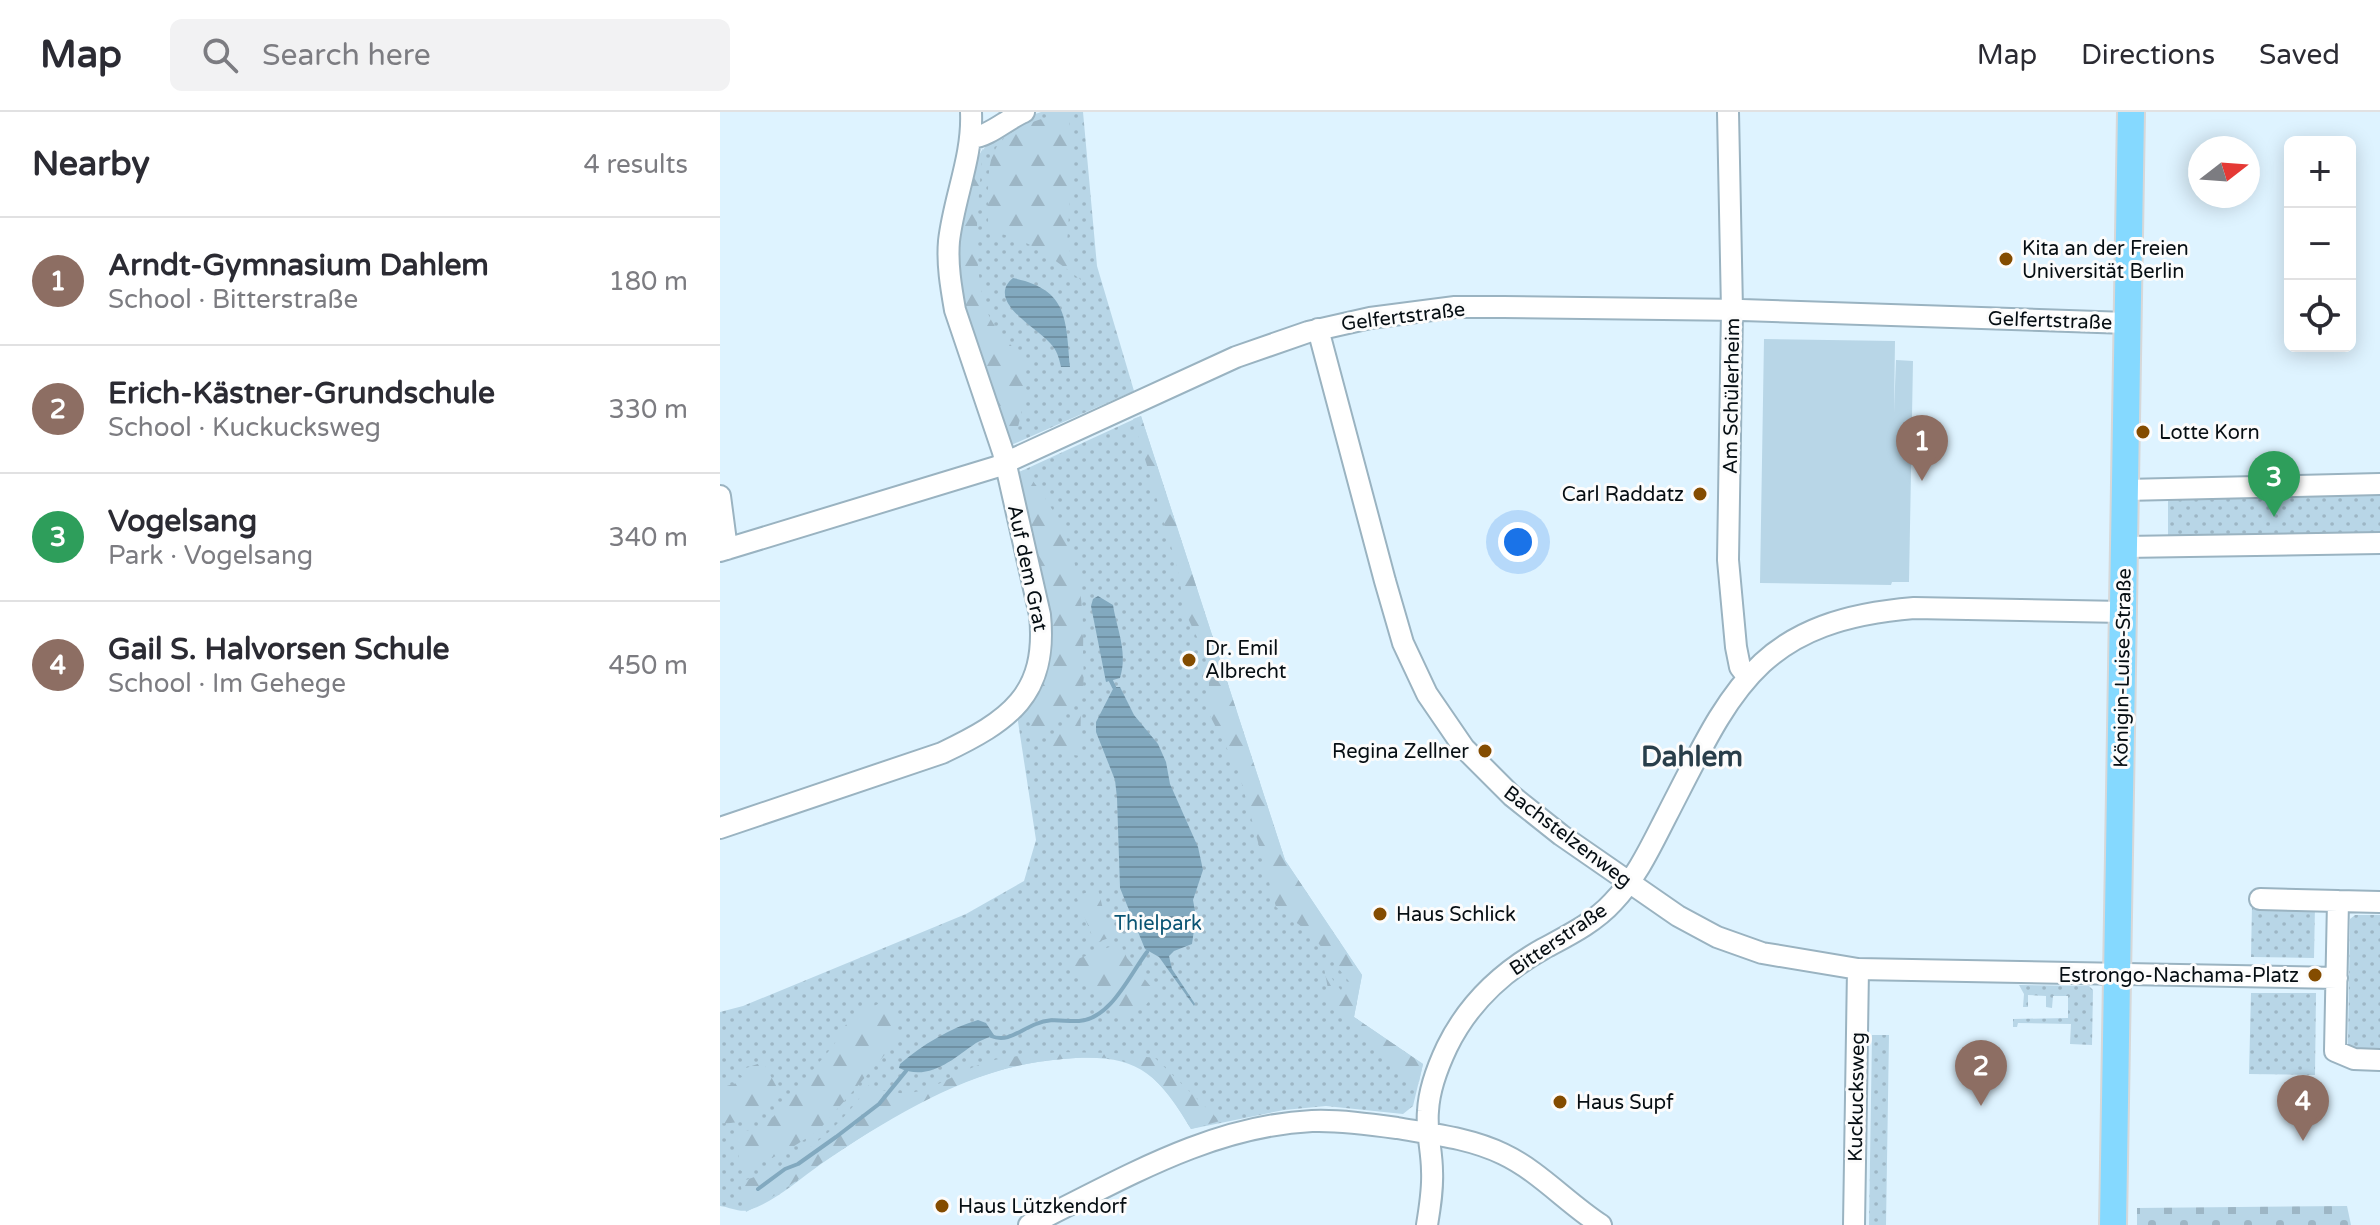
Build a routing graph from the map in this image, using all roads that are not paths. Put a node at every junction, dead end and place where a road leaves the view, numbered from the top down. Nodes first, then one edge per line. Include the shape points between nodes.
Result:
1 (971, 112) edge
2 (1024, 112) edge
3 (1728, 112) edge
4 (2131, 112) edge
5 (972, 138) junction
6 (1732, 310) junction
7 (2127, 323) junction
8 (1318, 329) junction
9 (1006, 462) junction
10 (2380, 484) edge
11 (2125, 490) junction
12 (720, 496) edge
13 (2380, 543) edge
14 (2124, 547) junction
15 (724, 550) edge
16 (2123, 612) junction
17 (1747, 676) junction
18 (720, 828) edge
19 (1630, 883) junction
20 (2260, 899) dead end
21 (2338, 901) junction
22 (2380, 902) edge
23 (1858, 969) junction
24 (2117, 974) junction
25 (2337, 978) junction
26 (2380, 1060) edge
27 (1427, 1133) junction
28 (1029, 1225) edge
29 (1427, 1225) edge
30 (1601, 1225) edge
31 (1854, 1225) edge
32 (2113, 1225) edge

1 - 5 street, Auf dem Grat
2 - 5 street
3 - 6 street, Am Schülerheim
4 - 7 main road, Königin-Luise-Straße
5 - 9 street, Auf dem Grat via 952,221 949,266 955,310
6 - 7 street, Gelfertstraße
6 - 8 street, Gelfertstraße via 1455,307
6 - 17 street, Am Schülerheim via 1728,560 1736,647
7 - 11 main road, Königin-Luise-Straße
8 - 9 street, Gelfertstraße via 1236,357
8 - 19 street, Bachstelzenweg via 1403,643 1427,694 1464,748 1512,796
9 - 15 street, Gelfertstraße
9 - 18 street, Auf dem Grat via 1043,641 1032,683 1015,706 1000,722 942,753
10 - 11 street
11 - 14 main road, Königin-Luise-Straße
12 - 15 street
13 - 14 street
14 - 16 main road, Königin-Luise-Straße
16 - 17 street, Bitterstraße via 1914,608 1860,614 1784,645
16 - 24 main road, Königin-Luise-Straße
17 - 19 street, Bitterstraße via 1714,724
19 - 23 street, Bachstelzenweg via 1717,937 1762,953
19 - 27 street, Bitterstraße via 1592,920 1515,966 1477,1001 1436,1076
20 - 21 street
21 - 22 street
21 - 25 street
23 - 24 street, Bachstelzenweg
23 - 31 street, Kuckucksweg
24 - 25 street, Bachstelzenweg
24 - 32 main road, Königin-Luise-Straße
25 - 26 street via 2335,1051 2354,1059
27 - 28 street via 1312,1121 1232,1133 1196,1144
27 - 29 street, Bitterstraße via 1432,1169
27 - 30 street via 1501,1153

